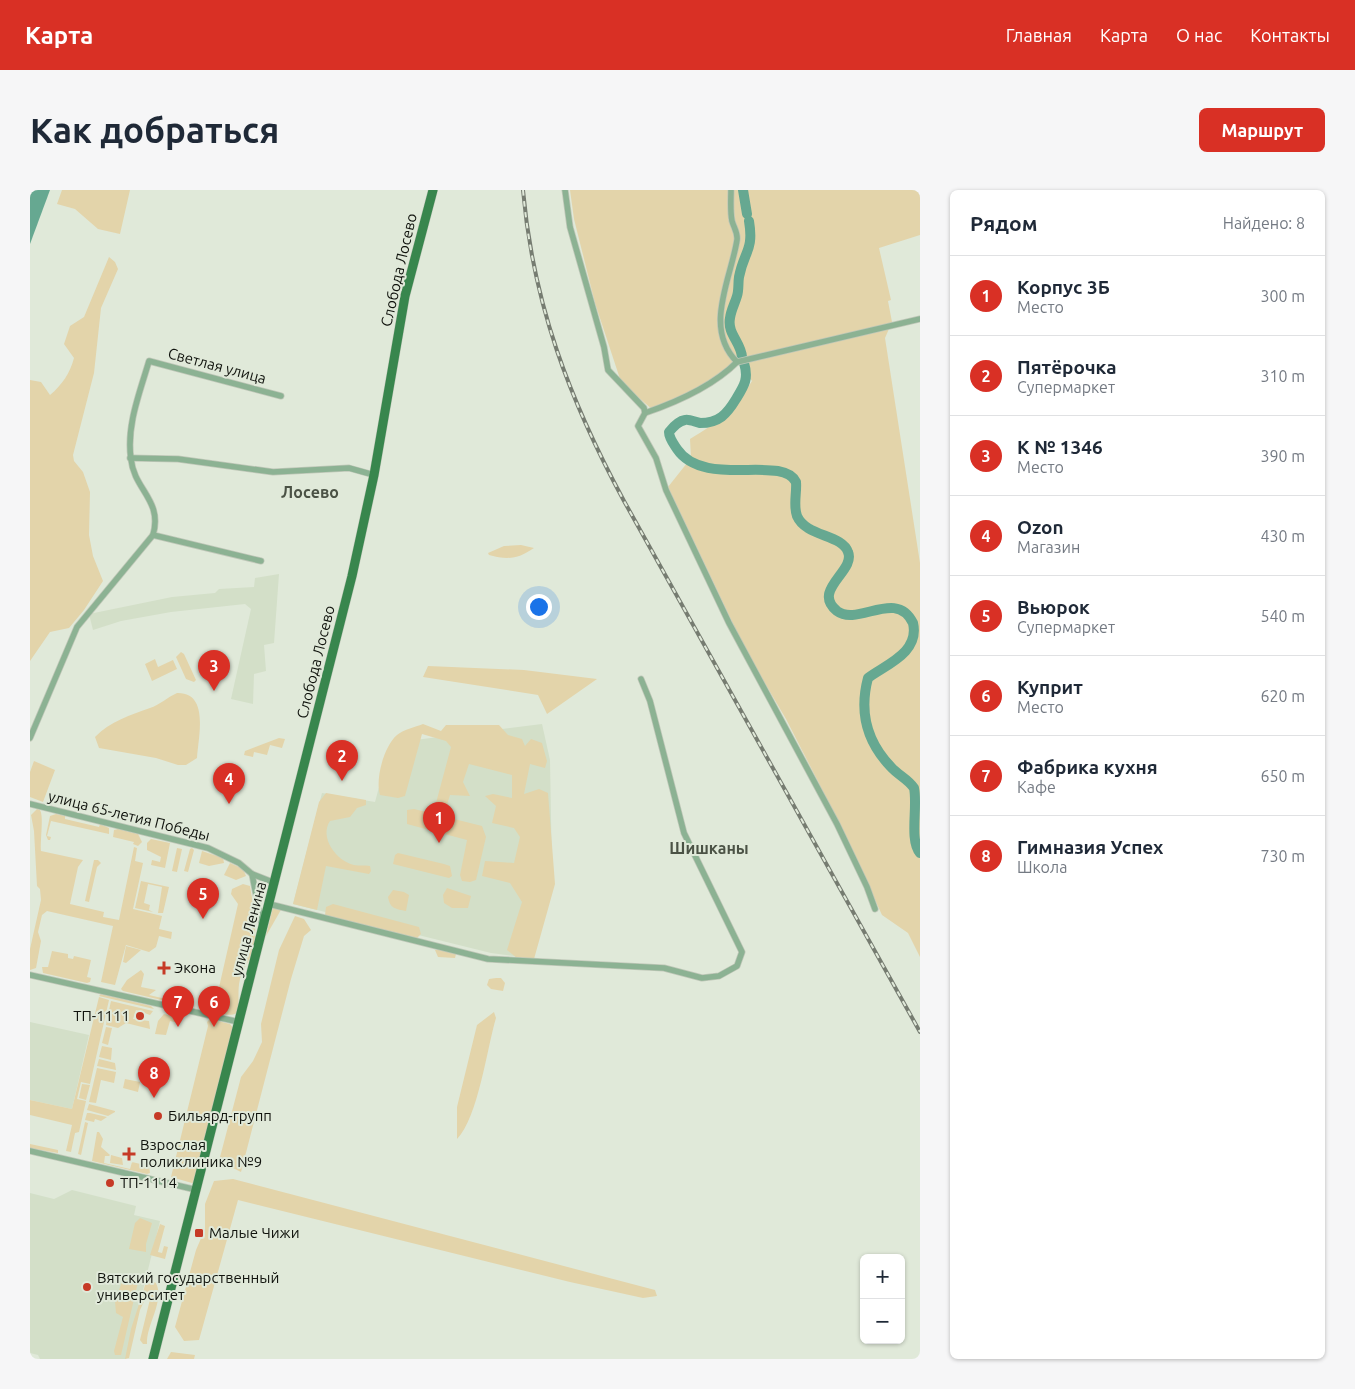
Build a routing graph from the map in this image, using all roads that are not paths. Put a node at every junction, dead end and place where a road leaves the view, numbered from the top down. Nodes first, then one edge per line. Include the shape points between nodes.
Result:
1 (433, 190) edge
2 (565, 190) edge
3 (731, 190) edge
4 (920, 319) edge
5 (737, 362) junction
6 (281, 396) dead end
7 (645, 413) junction
8 (130, 458) junction
9 (374, 475) junction
10 (153, 535) junction
11 (261, 561) dead end
12 (641, 679) dead end
13 (30, 738) edge
14 (30, 804) edge
15 (283, 855) joint
16 (252, 874) junction
17 (275, 883) junction
18 (269, 904) junction
19 (875, 909) dead end
20 (262, 928) junction
21 (30, 975) edge
22 (239, 1022) junction
23 (30, 1151) edge
24 (197, 1190) junction
25 (153, 1359) edge

1 - 9 main road, Слобода Лосево via 405,296
2 - 7 street via 570,227 608,370 642,405
3 - 5 street via 732,221 738,236 721,316 724,343
4 - 5 street
5 - 7 street via 716,379 682,398
6 - 8 street, Светлая улица via 149,361 133,420
7 - 19 street via 638,426 656,458 666,490 740,644 838,824
8 - 9 street via 178,459 273,472 349,468
8 - 10 street, Светлая улица via 134,473 156,512
9 - 15 main road, Слобода Лосево
10 - 11 street
10 - 13 street via 77,627
12 - 18 street via 650,701 684,833 742,952 737,966 719,976 702,978 664,968 488,959
14 - 16 street, улица 65-летия Победы via 208,848 239,863
15 - 17 main road, улица Ленина
16 - 17 street, улица 65-летия Победы
16 - 20 street
17 - 18 main road, улица Ленина
18 - 20 main road, улица Ленина
20 - 22 main road, улица Ленина
21 - 22 street
22 - 24 main road, улица Ленина
23 - 24 street
24 - 25 main road, улица Ленина

